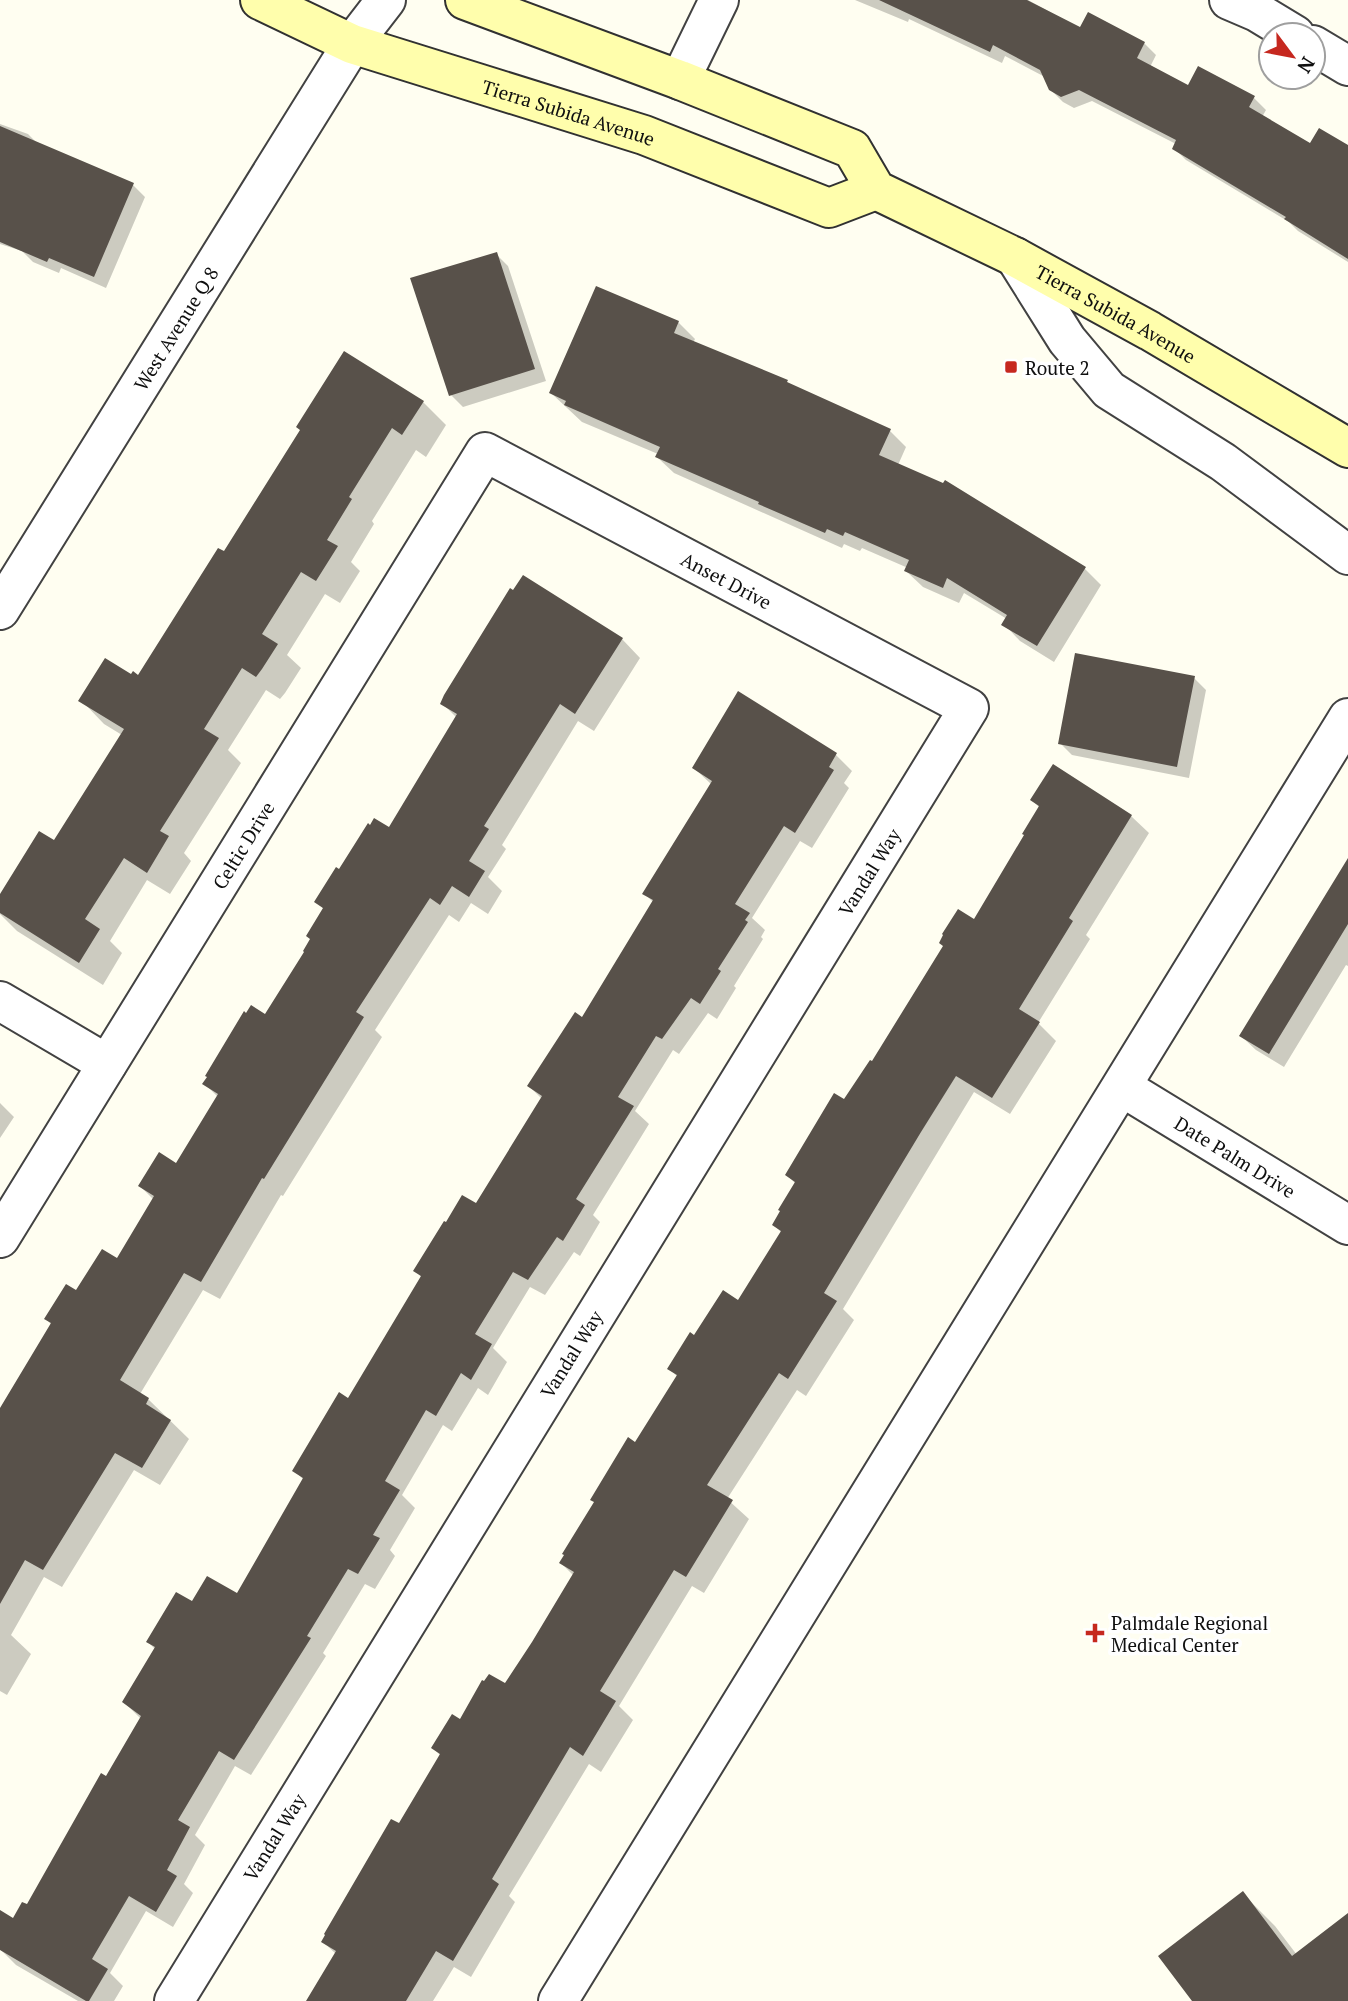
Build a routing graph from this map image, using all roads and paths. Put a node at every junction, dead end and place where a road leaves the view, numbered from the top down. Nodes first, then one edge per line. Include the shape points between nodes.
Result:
1 (260, 0) edge
2 (386, 0) edge
3 (719, 0) edge
4 (482, 3) edge
5 (1250, 4) edge
6 (1275, 21) edge
7 (352, 44) junction
8 (1327, 53) edge
9 (1348, 66) edge
10 (680, 80) junction
11 (876, 190) junction
12 (1015, 257) junction
13 (1348, 448) edge
14 (485, 452) joint
15 (1348, 555) edge
16 (0, 610) edge
17 (969, 708) joint
18 (1348, 718) edge
19 (0, 1001) edge
20 (107, 1064) junction
21 (1122, 1087) junction
22 (1348, 1225) edge
23 (0, 1238) edge
24 (174, 2001) edge
25 (558, 2001) edge

1 - 7 main road, Tierra Subida Avenue
2 - 7 street, West Avenue Q 8
3 - 10 street
4 - 10 main road
5 - 6 street
7 - 11 main road, Tierra Subida Avenue via 644,135 829,208
7 - 16 street, West Avenue Q 8
8 - 9 street
10 - 11 main road via 852,149
11 - 12 main road, Tierra Subida Avenue
12 - 13 main road, Tierra Subida Avenue
12 - 15 street via 1067,340 1109,390 1223,462
14 - 17 street, Anset Drive
14 - 20 street, Celtic Drive
17 - 24 street, Vandal Way
18 - 21 street
19 - 20 street
20 - 23 street, Celtic Drive
21 - 22 street, Date Palm Drive
21 - 25 street

